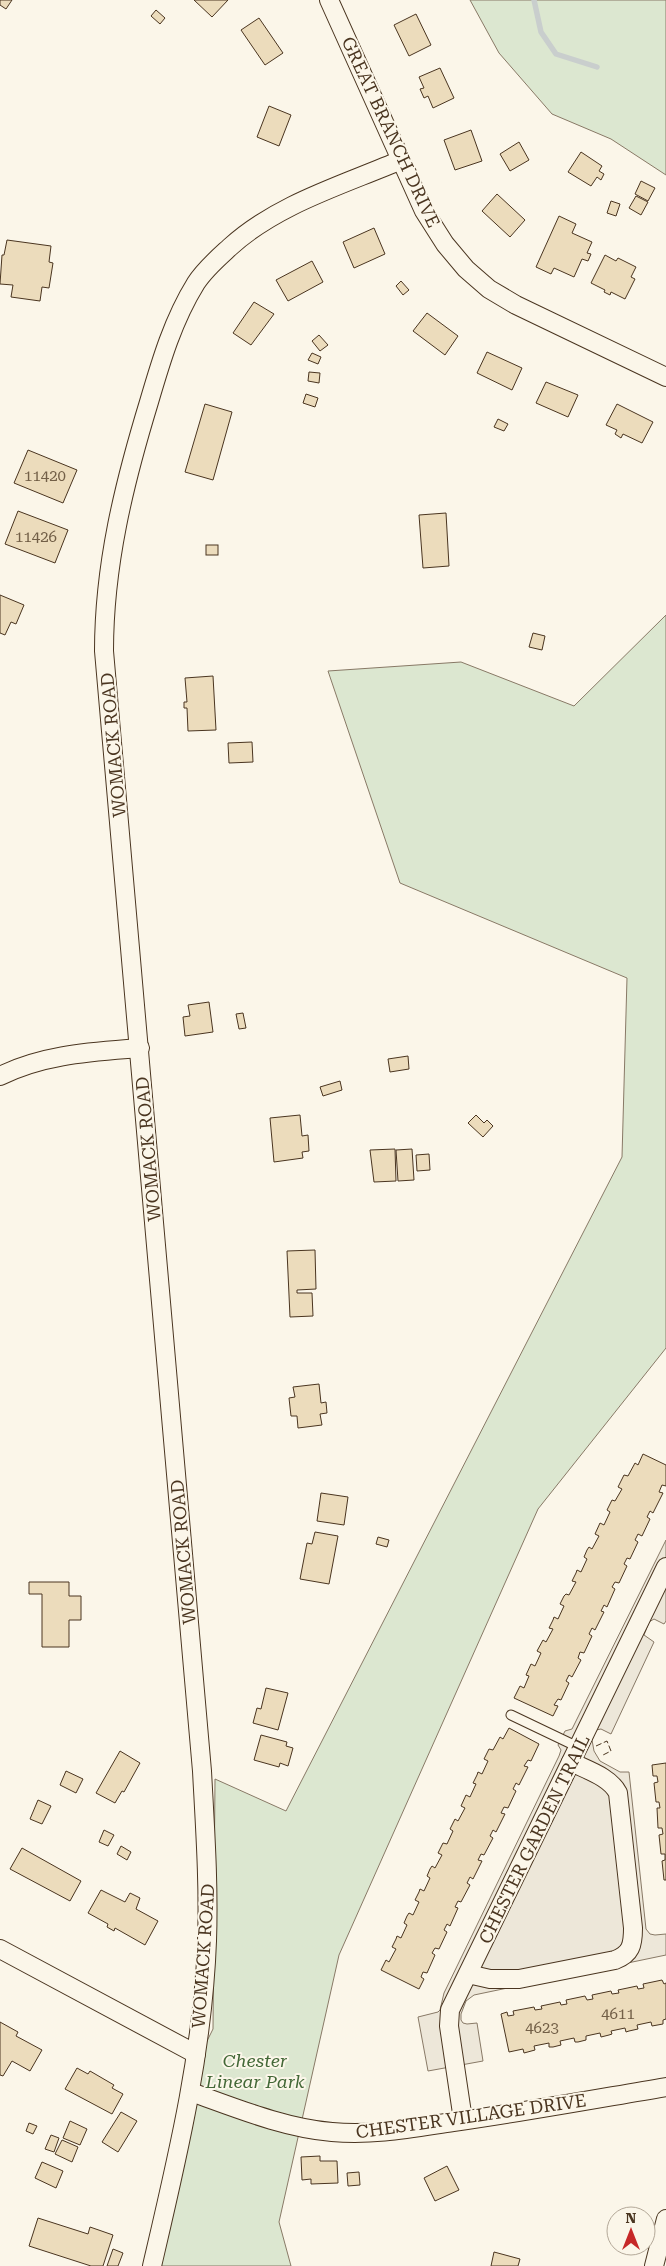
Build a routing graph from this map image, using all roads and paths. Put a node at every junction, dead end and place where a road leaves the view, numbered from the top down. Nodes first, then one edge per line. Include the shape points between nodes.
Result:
1 (329, 0) edge
2 (401, 160) junction
3 (666, 377) edge
4 (140, 1048) junction
5 (0, 1076) edge
6 (666, 1567) edge
7 (511, 1716) dead end
8 (575, 1754) junction
9 (0, 1949) edge
10 (468, 1974) junction
11 (196, 2054) junction
12 (666, 2087) edge
13 (191, 2092) junction
14 (463, 2120) junction
15 (666, 2219) edge
16 (152, 2266) edge
17 (654, 2266) edge

1 - 2 street, GREAT BRANCH DRIVE
2 - 3 street, GREAT BRANCH DRIVE via 424,211 445,244 489,289
2 - 4 street, WOMACK ROAD via 282,211 253,228 212,263 197,281 172,330 134,449 109,566 104,651
4 - 5 street via 58,1056
4 - 11 street, WOMACK ROAD via 208,1872 207,1943
6 - 8 street, CHESTER GARDEN TRAIL
7 - 8 lane
8 - 10 street, CHESTER GARDEN TRAIL
8 - 10 street via 614,1785 618,1794 634,1928 631,1949 625,1957 615,1960 519,1980 490,1980
9 - 11 street
10 - 14 street, CHESTER GARDEN TRAIL via 450,2010 449,2026
11 - 13 street, WOMACK ROAD
12 - 14 street, CHESTER VILLAGE DRIVE
13 - 14 street, CHESTER VILLAGE DRIVE via 275,2120 330,2132 382,2132
13 - 16 street, WOMACK ROAD
15 - 17 street

